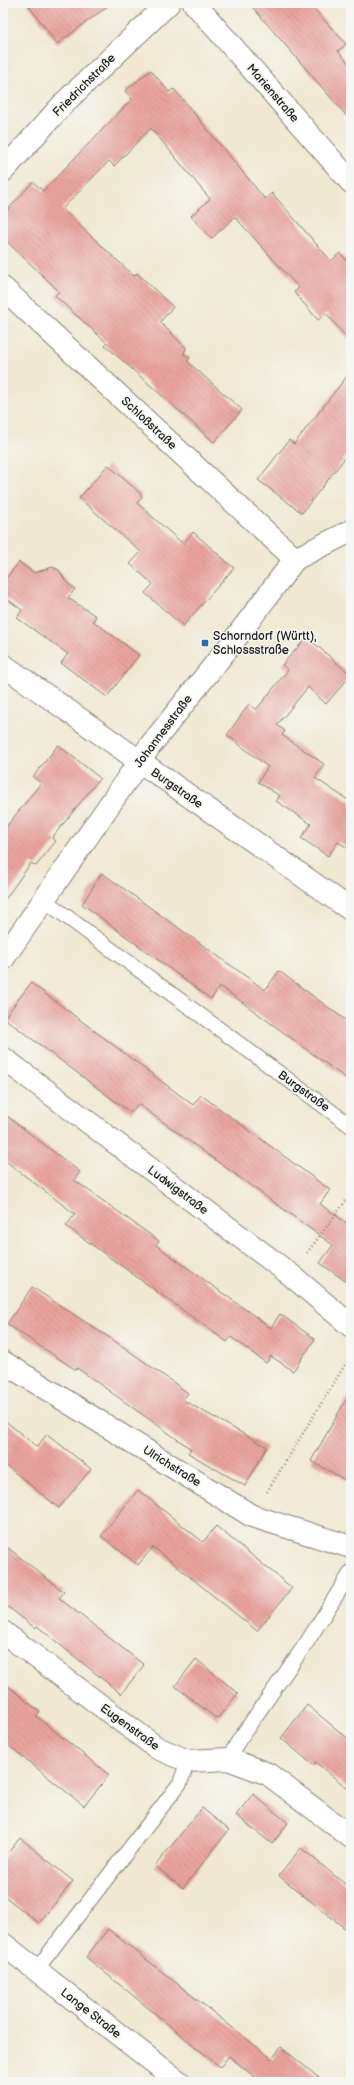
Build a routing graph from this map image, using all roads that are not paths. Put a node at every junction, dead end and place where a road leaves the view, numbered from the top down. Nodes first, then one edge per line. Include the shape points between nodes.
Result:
1 (169, 3) edge
2 (194, 3) edge
3 (3, 171) edge
4 (351, 182) edge
5 (3, 288) edge
6 (351, 531) edge
7 (295, 559) junction
8 (3, 665) edge
9 (139, 762) junction
10 (44, 900) junction
11 (351, 910) edge
12 (3, 959) edge
13 (3, 1058) edge
14 (351, 1126) edge
15 (351, 1326) edge
16 (3, 1362) edge
17 (351, 1547) edge
18 (351, 1572) edge
19 (3, 1632) edge
20 (228, 1759) junction
21 (188, 1761) junction
22 (351, 1837) edge
23 (3, 1944) edge
24 (36, 1970) junction
25 (179, 2082) edge

1 - 3 street, Friedrichstraße via 65,102
2 - 4 street, Marienstraße
5 - 7 street, Schloßstraße
6 - 7 street, Johannesstraße
7 - 9 street, Johannesstraße
8 - 9 street, Burgstraße
9 - 10 street, Johannesstraße
9 - 11 street, Burgstraße
10 - 12 street, Johannesstraße
10 - 14 lane, Burgstraße
13 - 15 street, Ludwigstraße via 291,1275
16 - 17 street, Ulrichstraße via 252,1516
18 - 20 lane via 308,1642
19 - 21 street, Eugenstraße via 156,1748
20 - 21 street, Eugenstraße
20 - 22 street, Eugenstraße via 268,1774
21 - 24 lane via 180,1783
23 - 24 street, Lange Straße
24 - 25 street, Lange Straße

